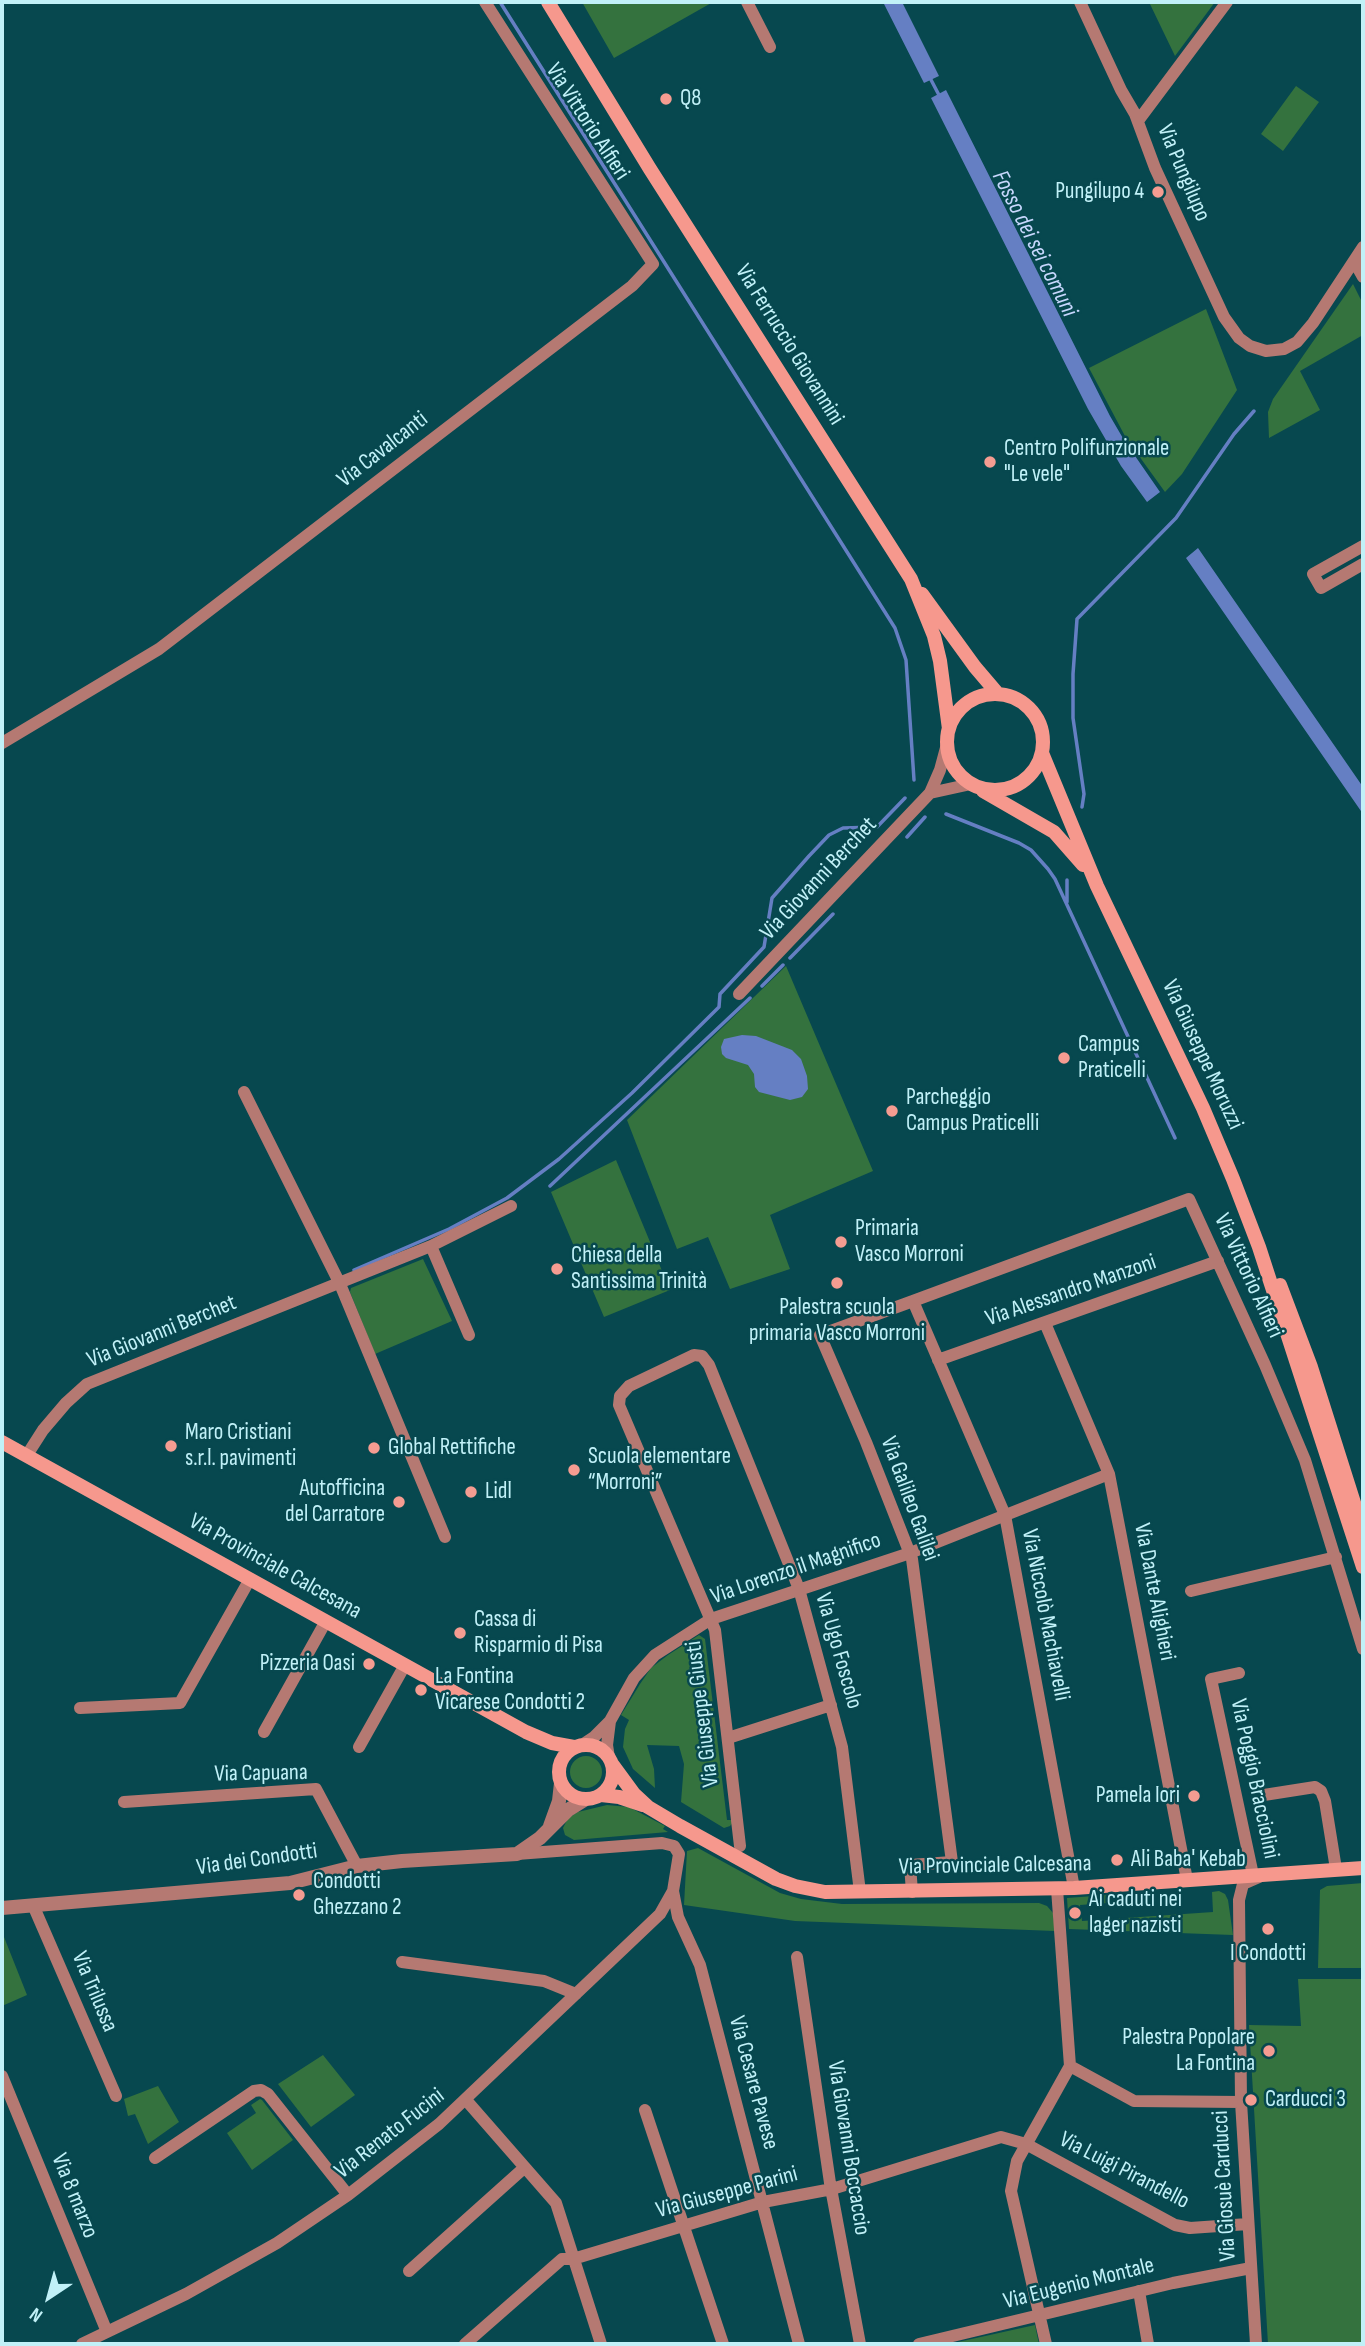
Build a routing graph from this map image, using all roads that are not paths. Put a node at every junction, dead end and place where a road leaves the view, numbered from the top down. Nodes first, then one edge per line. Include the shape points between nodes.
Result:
1 (485, 2) edge
2 (548, 2) edge
3 (747, 2) edge
4 (1080, 2) edge
5 (1227, 2) edge
6 (770, 47) dead end
7 (1138, 121) junction
8 (1363, 247) edge
9 (1354, 261) junction
10 (653, 264) joint
11 (1363, 276) edge
12 (1363, 546) edge
13 (1363, 564) edge
14 (911, 579) junction
15 (998, 694) junction
16 (948, 729) junction
17 (2, 743) edge
18 (947, 744) junction
19 (1042, 753) junction
20 (973, 785) junction
21 (930, 793) junction
22 (1097, 886) junction
23 (738, 994) dead end
24 (244, 1092) dead end
25 (511, 1206) dead end
26 (431, 1246) junction
27 (1259, 1247) junction
28 (1219, 1261) junction
29 (340, 1284) junction
30 (913, 1301) junction
31 (1045, 1323) junction
32 (469, 1335) dead end
33 (702, 1356) joint
34 (938, 1360) junction
35 (2, 1442) edge
36 (27, 1455) junction
37 (1109, 1474) junction
38 (1005, 1515) junction
39 (1363, 1531) edge
40 (446, 1537) dead end
41 (910, 1553) junction
42 (1336, 1557) junction
43 (1363, 1567) edge
44 (250, 1579) junction
45 (799, 1590) junction
46 (1191, 1591) dead end
47 (711, 1619) junction
48 (326, 1622) junction
49 (1363, 1649) edge
50 (405, 1665) junction
51 (1239, 1673) dead end
52 (831, 1705) junction
53 (80, 1708) dead end
54 (610, 1721) junction
55 (264, 1732) dead end
56 (526, 1732) junction
57 (728, 1738) junction
58 (578, 1746) junction
59 (359, 1747) dead end
60 (611, 1761) junction
61 (559, 1768) junction
62 (561, 1783) junction
63 (601, 1795) junction
64 (1264, 1795) dead end
65 (584, 1800) junction
66 (124, 1802) dead end
67 (648, 1807) junction
68 (547, 1832) junction
69 (740, 1846) dead end
70 (566, 1851) junction
71 (517, 1854) junction
72 (357, 1866) junction
73 (1363, 1868) edge
74 (1336, 1869) junction
75 (1260, 1874) junction
76 (1187, 1880) junction
77 (1074, 1888) junction
78 (1057, 1889) junction
79 (673, 1891) junction
80 (860, 1892) junction
81 (912, 1892) junction
82 (33, 1905) junction
83 (2, 1908) edge
84 (660, 1914) junction
85 (678, 1917) junction
86 (796, 1957) dead end
87 (402, 1962) dead end
88 (576, 1994) junction
89 (1070, 2066) junction
90 (2, 2076) edge
91 (116, 2096) dead end
92 (466, 2101) junction
93 (1241, 2102) junction
94 (645, 2110) dead end
95 (1026, 2144) junction
96 (155, 2158) dead end
97 (524, 2168) junction
98 (832, 2189) junction
99 (348, 2195) junction
100 (763, 2202) junction
101 (1248, 2224) junction
102 (682, 2225) junction
103 (573, 2259) junction
104 (1251, 2268) junction
105 (410, 2271) dead end
106 (1139, 2291) junction
107 (1040, 2316) junction
108 (107, 2332) junction
109 (82, 2344) edge
110 (465, 2344) edge
111 (601, 2344) edge
112 (723, 2344) edge
113 (799, 2344) edge
114 (860, 2344) edge
115 (919, 2344) edge
116 (1046, 2344) edge
117 (1148, 2344) edge
118 (1256, 2344) edge

1 - 10 street, Via Vittorio Alfieri
2 - 14 main road, Via Ferruccio Giovannini
3 - 6 street
4 - 7 street, Via Pungilupo
5 - 7 street
7 - 9 street, Via Pungilupo via 1224,317 1239,338 1270,351 1284,349 1301,338
8 - 9 street
9 - 11 street
10 - 17 street, Via Cavalcanti via 632,286 159,649
12 - 13 street via 1313,574 1321,588
14 - 15 main road
14 - 16 main road, Via Ferruccio Giovannini via 940,660
15 - 16 main road via 967,703
15 - 19 main road via 1018,700 1034,713 1042,730
16 - 18 main road
18 - 20 main road via 953,766
18 - 21 street, Via Giovanni Berchet
19 - 20 main road via 1032,774 1017,786 994,791
19 - 22 main road, Via Giuseppe Moruzzi
20 - 21 street
20 - 22 main road, Via Giuseppe Moruzzi via 1054,832
21 - 23 street, Via Giovanni Berchet
22 - 27 main road, Via Giuseppe Moruzzi via 1203,1108
24 - 29 street
25 - 26 street, Via Giovanni Berchet
26 - 29 street, Via Giovanni Berchet
26 - 32 street
27 - 39 main road, Via Giuseppe Moruzzi via 1295,1320
27 - 43 main road, Via Giuseppe Moruzzi
28 - 30 street, Via Vittorio Alfieri via 1189,1199
28 - 31 street, Via Alessandro Manzoni
28 - 42 street, Via Vittorio Alfieri via 1306,1460
29 - 36 street, Via Giovanni Berchet via 87,1384 49,1423
29 - 40 street
30 - 34 street
30 - 41 street, Via Galileo Galilei via 820,1335
31 - 34 street, Via Alessandro Manzoni
31 - 37 street, Via Dante Alighieri
33 - 45 street, Via Ugo Foscolo
33 - 47 street, Via Giuseppe Giusti via 694,1354 629,1386 619,1400
34 - 38 street, Via Niccolò Machiavelli
35 - 36 main road, Via Provinciale Calcesana
36 - 44 main road, Via Provinciale Calcesana
37 - 38 street, Via Lorenzo il Magnifico
37 - 76 street, Via Dante Alighieri
38 - 41 street, Via Lorenzo il Magnifico
38 - 77 street, Via Niccolò Machiavelli
41 - 45 street, Via Lorenzo il Magnifico
41 - 81 street, Via Galileo Galilei via 952,1862 910,1865
42 - 46 street
42 - 49 street, Via Vittorio Alfieri
44 - 48 main road, Via Provinciale Calcesana
44 - 53 street via 180,1703
45 - 47 street, Via Lorenzo il Magnifico
45 - 52 street, Via Ugo Foscolo
47 - 54 street, Via Lorenzo il Magnifico via 644,1666
47 - 57 street, Via Giuseppe Giusti
48 - 50 main road, Via Provinciale Calcesana
48 - 55 street
50 - 56 main road, Via Provinciale Calcesana
50 - 59 street
51 - 75 street, Via Poggio Bracciolini via 1211,1679
52 - 57 street
52 - 80 street, Via Ugo Foscolo via 845,1759
54 - 58 street, Via Lorenzo il Magnifico
54 - 60 street, Via Lorenzo il Magnifico via 607,1745
56 - 58 main road, Via Provinciale Calcesana via 552,1743
56 - 61 main road, Via Provinciale Calcesana via 547,1749
57 - 69 street, Via Giuseppe Giusti
58 - 60 main road via 597,1747
58 - 61 main road via 567,1752
60 - 63 main road via 613,1778
60 - 67 main road, Via Provinciale Calcesana via 625,1785
61 - 62 main road
62 - 65 main road via 570,1795
62 - 68 street
63 - 65 main road
63 - 67 main road, Via Provinciale Calcesana
64 - 74 street via 1315,1787 1321,1791
65 - 68 street
66 - 72 street, Via Capuana via 316,1789
67 - 80 main road, Via Provinciale Calcesana via 776,1879 817,1891
68 - 70 street
68 - 71 street
70 - 71 street, Via dei Condotti
70 - 79 street, Via dei Condotti via 669,1843 677,1848
71 - 72 street, Via dei Condotti
72 - 82 street, Via dei Condotti via 290,1882
73 - 74 main road, Via Provinciale Calcesana
74 - 75 main road, Via Provinciale Calcesana
75 - 76 main road, Via Provinciale Calcesana
75 - 93 street, Via Giosuè Carducci via 1245,1882 1240,1892
76 - 77 main road, Via Provinciale Calcesana
77 - 78 main road, Via Provinciale Calcesana
78 - 81 main road, Via Provinciale Calcesana
78 - 89 street
79 - 84 street, Via Renato Fucini
79 - 85 street, Via Cesare Pavese
80 - 81 main road, Via Provinciale Calcesana
82 - 83 street, Via dei Condotti
82 - 91 street, Via Trilussa
84 - 85 street
84 - 88 street, Via Renato Fucini
85 - 100 street, Via Cesare Pavese via 700,1965
86 - 98 street, Via Giovanni Boccaccio
87 - 88 street via 544,1981
88 - 92 street, Via Renato Fucini
89 - 93 street via 1134,2101
89 - 95 street
90 - 108 street, Via 8 marzo
92 - 97 street
92 - 99 street, Via Renato Fucini
93 - 101 street, Via Giosuè Carducci
94 - 102 street
95 - 98 street, Via Giuseppe Parini via 1001,2137
95 - 101 street, Via Luigi Pirandello via 1175,2225
95 - 107 street via 1013,2174 1012,2198
96 - 99 street via 261,2090
97 - 103 street via 555,2203
97 - 105 street
98 - 100 street, Via Giuseppe Parini
98 - 114 street, Via Giovanni Boccaccio
99 - 108 street, Via Renato Fucini via 244,2263
100 - 102 street, Via Giuseppe Parini
100 - 113 street, Via Cesare Pavese
101 - 104 street, Via Giosuè Carducci
102 - 103 street, Via Giuseppe Parini
102 - 112 street
103 - 110 street, Via Giuseppe Parini via 562,2259
103 - 111 street
104 - 106 street, Via Eugenio Montale
104 - 118 street, Via Giosuè Carducci
106 - 107 street, Via Eugenio Montale
106 - 117 street
107 - 115 street, Via Eugenio Montale
107 - 116 street
108 - 109 street, Via Renato Fucini

